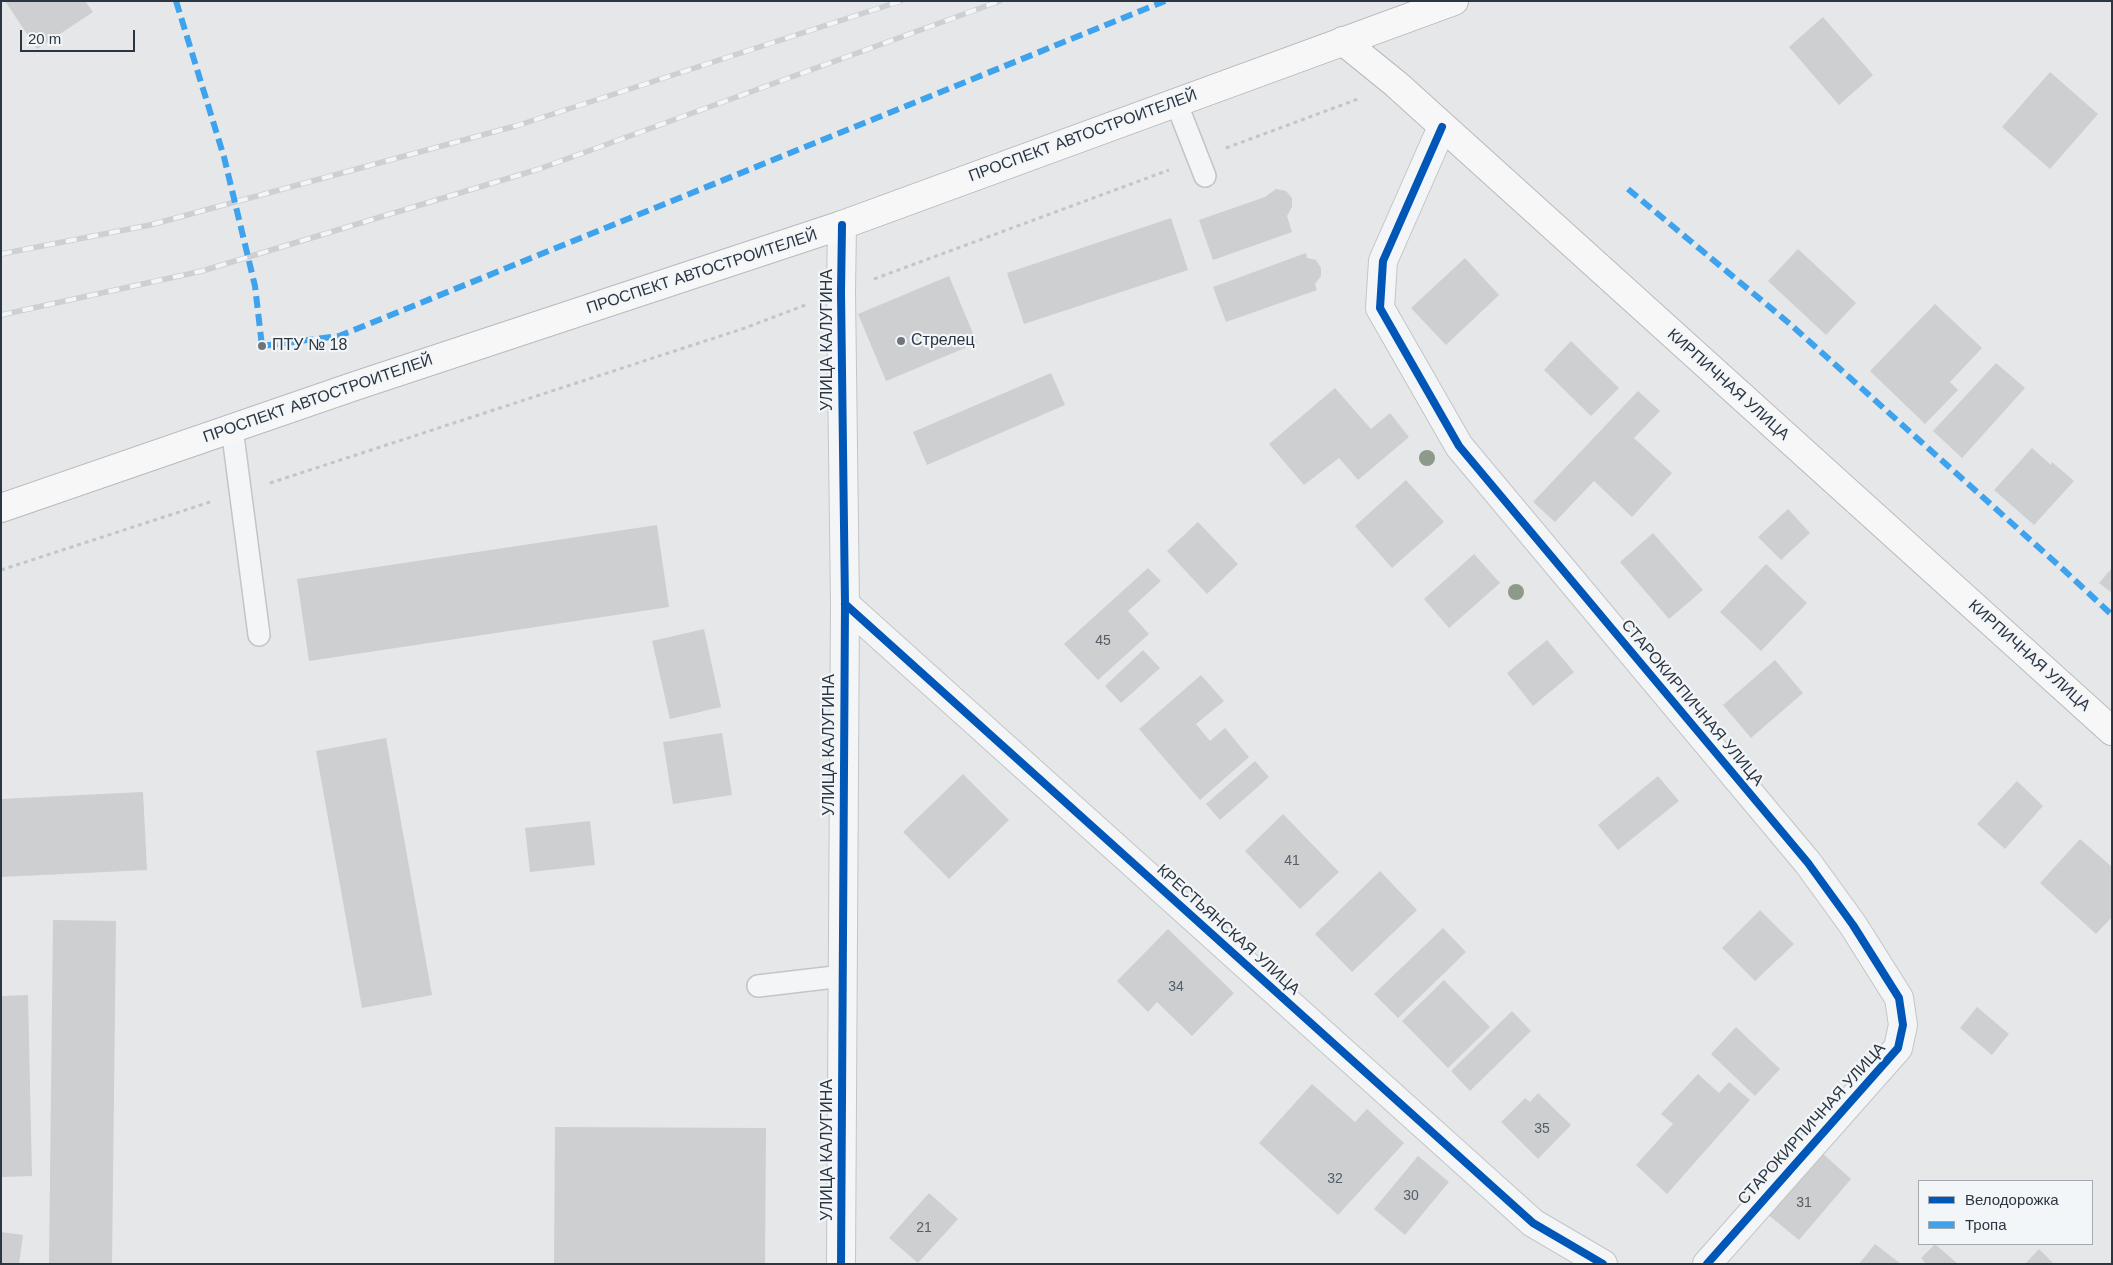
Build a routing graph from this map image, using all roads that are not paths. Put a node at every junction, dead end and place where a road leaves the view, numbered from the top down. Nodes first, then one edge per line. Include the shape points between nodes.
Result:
1 (1454, 1) edge
2 (1343, 41) junction
3 (1176, 102) junction
4 (1442, 127) junction
5 (1202, 167) road end
6 (842, 226) junction
7 (232, 428) junction
8 (1, 508) edge
9 (845, 604) junction
10 (258, 635) dead end
11 (2112, 731) edge
12 (843, 976) junction
13 (758, 986) dead end
14 (841, 1264) edge
15 (1602, 1264) edge
16 (1707, 1264) edge

1 - 2 highway, ПРОСПЕКТ АВТОСТРОИТЕЛЕЙ
2 - 3 highway, ПРОСПЕКТ АВТОСТРОИТЕЛЕЙ
2 - 4 highway, КИРПИЧНАЯ УЛИЦА
3 - 5 lane
3 - 6 highway, ПРОСПЕКТ АВТОСТРОИТЕЛЕЙ
4 - 11 highway, КИРПИЧНАЯ УЛИЦА
4 - 16 street, СТАРОКИРПИЧНАЯ УЛИЦА via 1383,261 1380,308 1459,446 1808,863 1853,925 1899,998 1903,1025 1898,1048
6 - 7 highway, ПРОСПЕКТ АВТОСТРОИТЕЛЕЙ
6 - 9 street, УЛИЦА КАЛУГИНА
7 - 8 highway, ПРОСПЕКТ АВТОСТРОИТЕЛЕЙ
7 - 10 lane
9 - 12 street, УЛИЦА КАЛУГИНА
9 - 15 street, КРЕСТЬЯНСКАЯ УЛИЦА via 1533,1223
12 - 13 lane
12 - 14 street, УЛИЦА КАЛУГИНА

